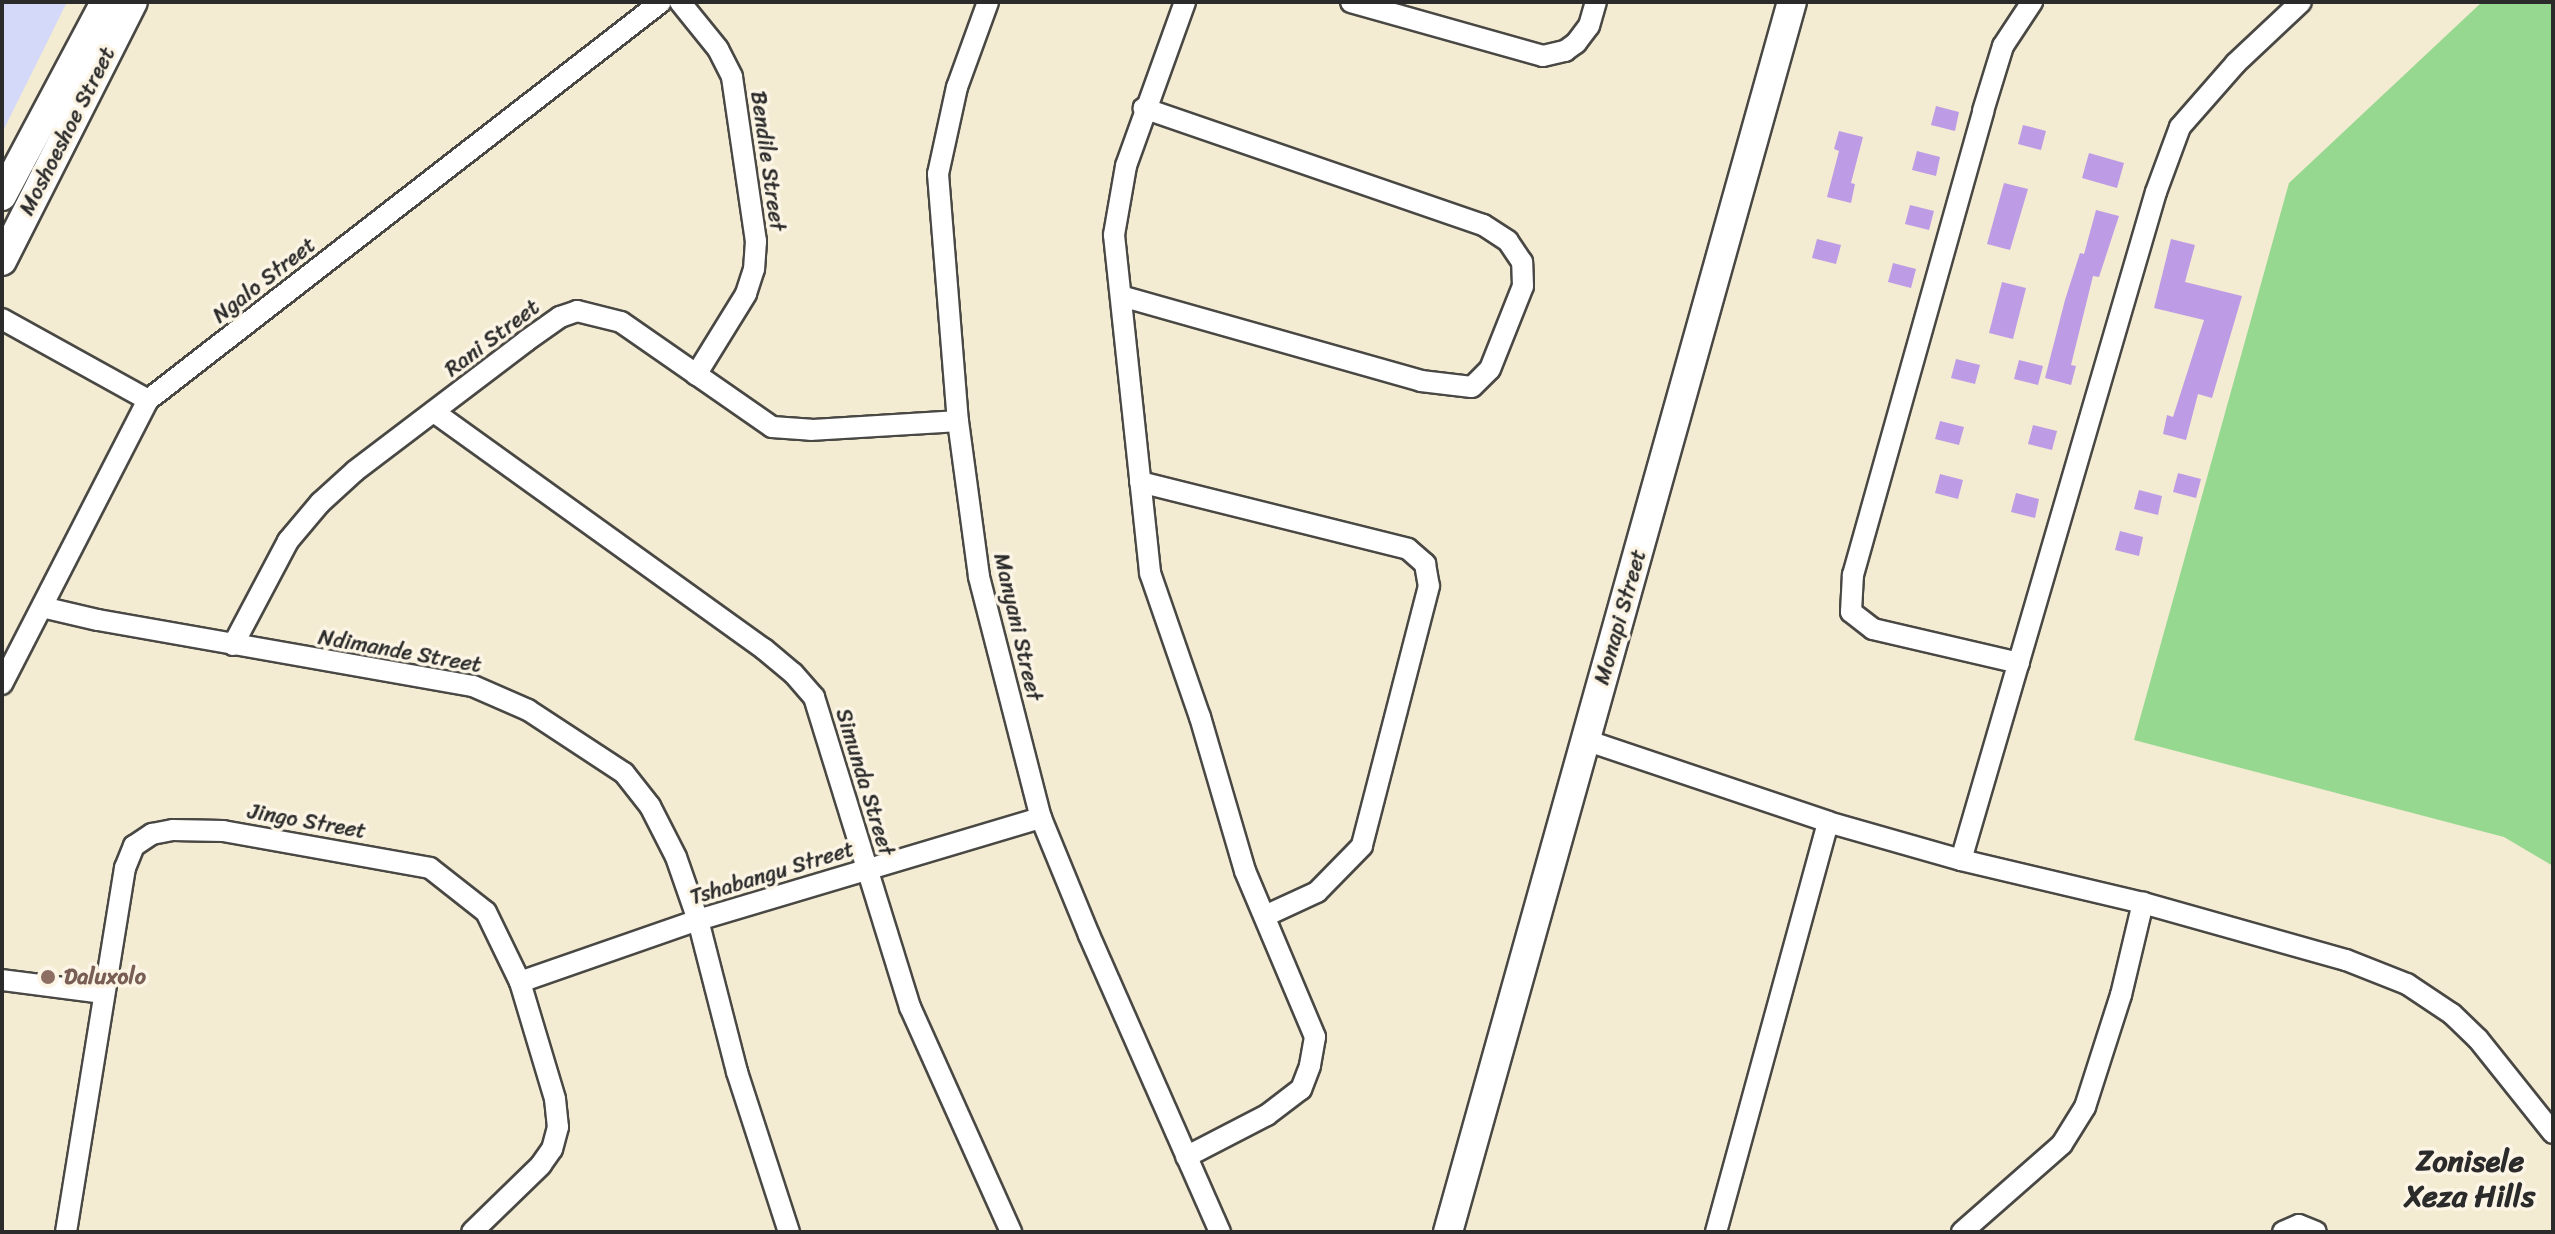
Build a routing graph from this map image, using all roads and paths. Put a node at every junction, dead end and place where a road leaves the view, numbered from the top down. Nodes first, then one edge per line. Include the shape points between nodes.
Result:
1 (105, 2) edge
2 (133, 2) edge
3 (661, 2) edge
4 (680, 2) edge
5 (988, 2) edge
6 (1185, 2) edge
7 (1351, 2) edge
8 (1596, 2) edge
9 (1792, 2) edge
10 (2032, 2) edge
11 (2301, 2) edge
12 (1144, 108) junction
13 (2, 196) edge
14 (2, 261) edge
15 (1121, 296) junction
16 (2, 319) edge
17 (696, 375) junction
18 (148, 400) junction
19 (434, 412) junction
20 (958, 421) junction
21 (1140, 482) junction
22 (42, 607) junction
23 (233, 645) junction
24 (2019, 663) junction
25 (2, 684) edge
26 (1585, 740) junction
27 (1041, 818) junction
28 (1828, 822) junction
29 (1961, 860) junction
30 (866, 868) junction
31 (2143, 903) junction
32 (1265, 916) junction
33 (698, 920) junction
34 (2, 980) edge
35 (520, 982) junction
36 (103, 993) junction
37 (2553, 1133) edge
38 (1186, 1157) junction
39 (781, 1229) edge
40 (66, 1232) edge
41 (472, 1232) edge
42 (1011, 1232) edge
43 (1220, 1232) edge
44 (1448, 1232) edge
45 (1716, 1232) edge
46 (1962, 1232) edge
47 (2283, 1232) edge
48 (2316, 1232) edge

1 - 13 street, Moshoeshoe Street
2 - 14 street, Moshoeshoe Street
3 - 18 street, Ngalo Street
4 - 17 street, Bendile Street via 718,49 732,77 756,241 746,294
5 - 20 street, Manyani Street via 957,87 938,174
6 - 12 street
7 - 8 street via 1543,56 1576,43 1589,26
9 - 26 street, Monapi Street
10 - 24 street via 2003,46 1983,111 1853,575 1851,612 1873,629
11 - 24 street via 2236,63 2180,127 2156,192
12 - 15 street via 1126,166 1114,235
12 - 15 street via 1483,225 1508,241 1522,262 1523,286 1490,369 1472,387 1421,381
15 - 21 street
16 - 18 street
17 - 19 street, Rani Street via 621,322 577,311 526,341
17 - 20 street, Rani Street via 772,427 811,430
18 - 22 street, Ngalo Street
19 - 23 street, Rani Street via 320,503 288,541
19 - 30 street, Simunda Street via 793,673 814,697
20 - 27 street, Manyani Street via 979,577
21 - 32 street via 1150,573 1245,871
21 - 32 street via 1408,549 1425,564 1429,586 1362,846 1317,892
22 - 23 street, Ndimande Street
22 - 25 street, Ngalo Street
23 - 33 street, Ndimande Street via 473,686 528,710 633,784 676,857
24 - 29 street
26 - 28 street
26 - 44 street, Monapi Street
27 - 30 street, Tshabangu Street
27 - 38 street, Manyani Street
28 - 29 street
28 - 45 street
29 - 31 street
30 - 33 street, Tshabangu Street
30 - 42 street, Simunda Street via 910,1007
31 - 37 street via 2346,960 2407,984 2478,1039
31 - 46 street via 2085,1107 2062,1144
32 - 38 street via 1315,1037 1310,1066 1301,1089 1267,1115
33 - 35 street, Tshabangu Street
33 - 39 street, Ndimande Street
34 - 36 street
35 - 36 street, Jingo Street via 486,912 430,868 223,831 173,830 152,834 134,846 125,868
35 - 41 street, Jingo Street via 552,1088 558,1127 541,1165
36 - 40 street, Jingo Street
38 - 43 street, Manyani Street
47 - 48 street via 2299,1225

